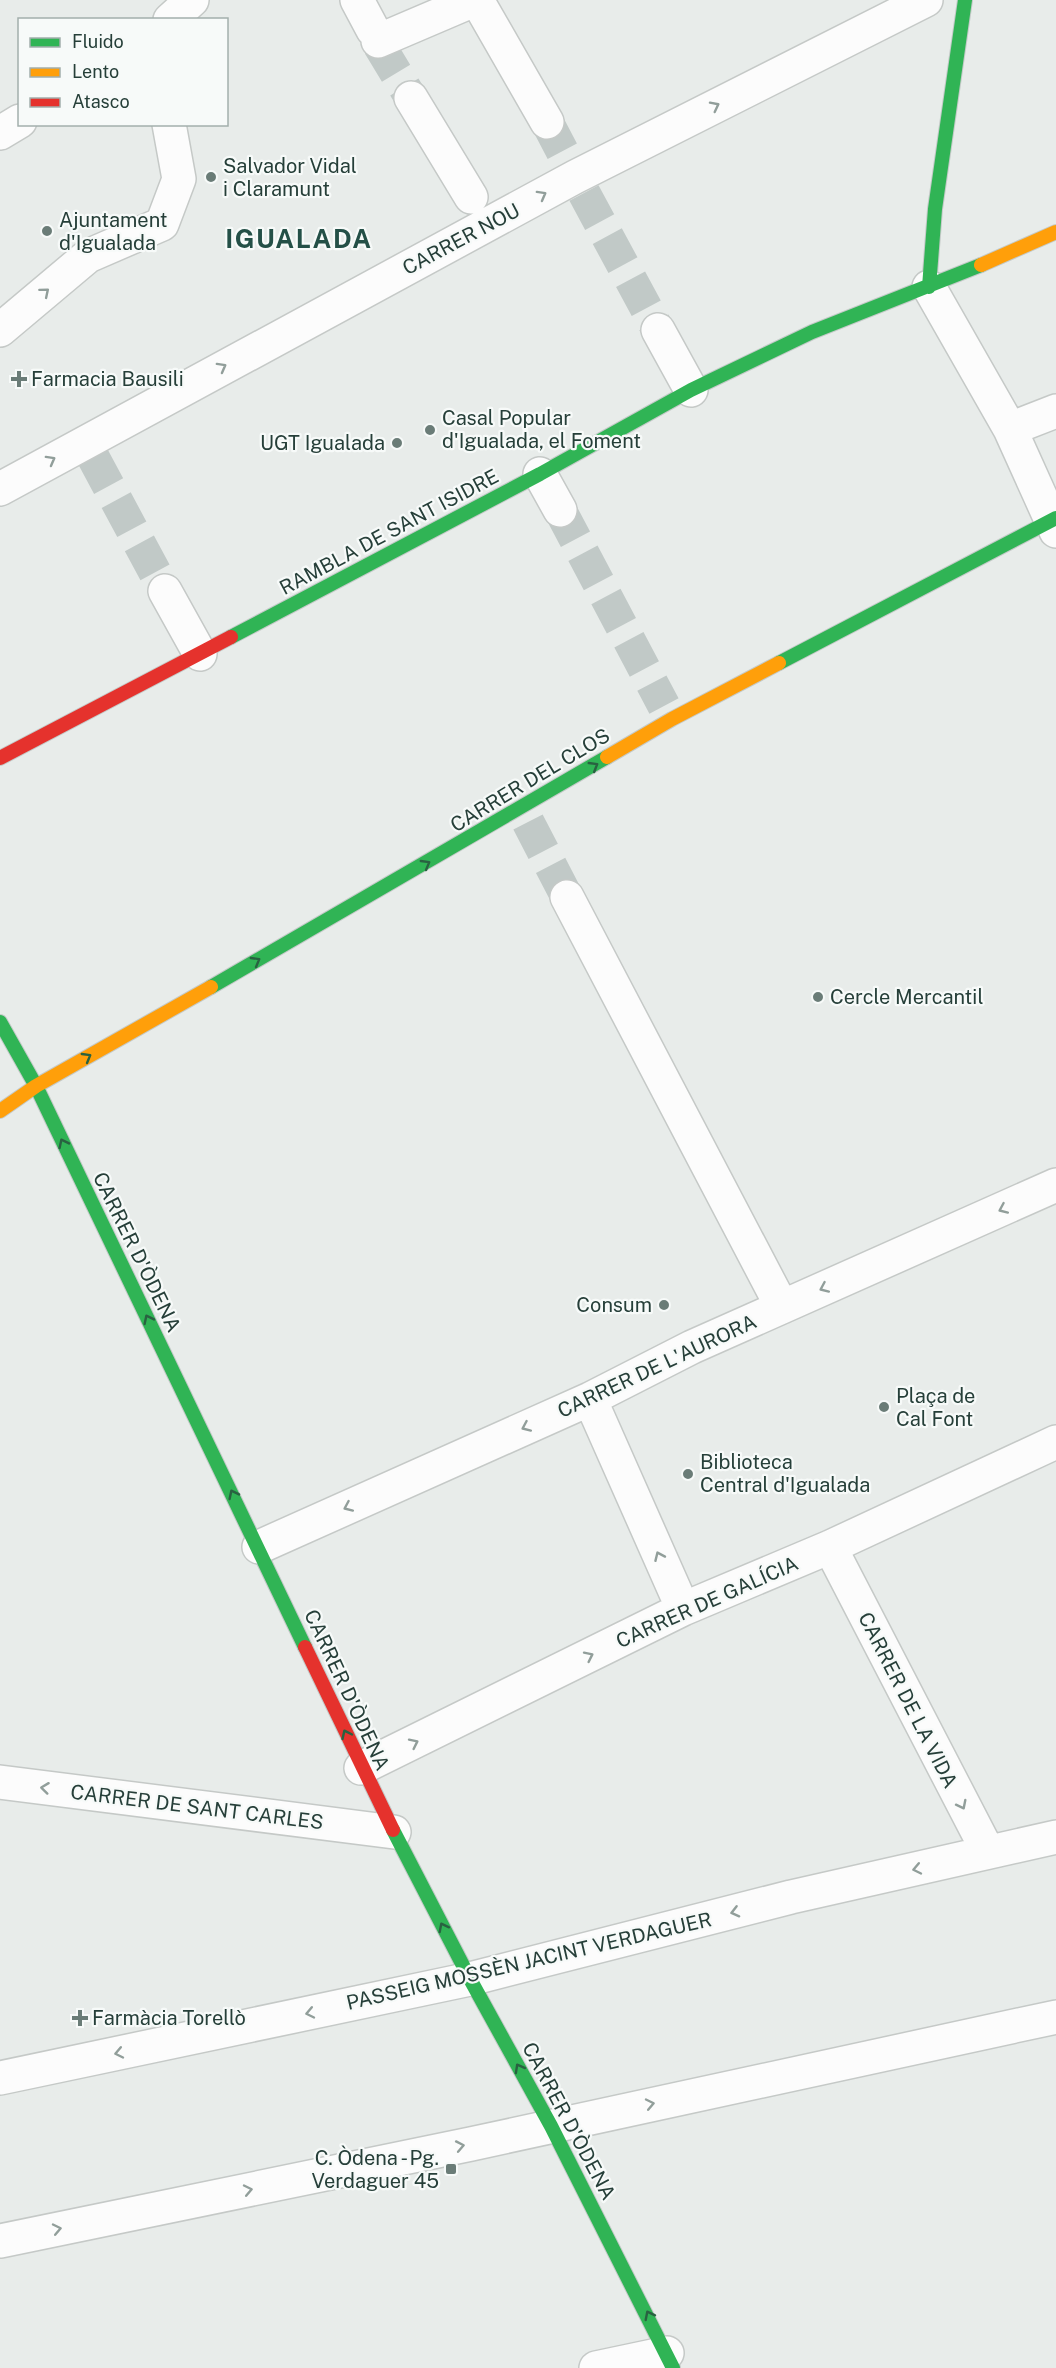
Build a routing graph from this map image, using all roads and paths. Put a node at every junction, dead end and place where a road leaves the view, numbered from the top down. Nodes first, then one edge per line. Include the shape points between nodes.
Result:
1 (192, 0) edge
2 (357, 0) edge
3 (476, 0) edge
4 (927, 0) edge
5 (965, 0) edge
6 (172, 18) edge
7 (411, 98) tunnel mouth
8 (18, 122) edge
9 (547, 122) tunnel mouth
10 (169, 126) edge
11 (0, 133) edge
12 (480, 212) junction
13 (1056, 232) edge
14 (929, 287) junction
15 (0, 330) edge
16 (658, 330) tunnel mouth
17 (691, 390) junction
18 (1056, 411) edge
19 (1010, 429) junction
20 (540, 474) junction
21 (0, 489) edge
22 (560, 510) tunnel mouth
23 (1054, 523) edge
24 (165, 591) tunnel mouth
25 (200, 654) junction
26 (0, 758) edge
27 (567, 897) tunnel mouth
28 (0, 1022) edge
29 (36, 1086) junction
30 (0, 1111) edge
31 (1056, 1185) edge
32 (782, 1307) junction
33 (590, 1399) junction
34 (1056, 1442) edge
35 (258, 1547) junction
36 (830, 1547) junction
37 (683, 1609) junction
38 (361, 1768) junction
39 (0, 1782) edge
40 (394, 1832) junction
41 (1056, 1837) edge
42 (988, 1852) junction
43 (470, 1979) junction
44 (1056, 2017) edge
45 (0, 2078) edge
46 (551, 2126) junction
47 (0, 2241) edge
48 (670, 2361) edge
49 (596, 2368) edge

1 - 6 street
2 - 3 street via 376,38
3 - 9 street
12 -> 4 street, CARRER NOU via 576,179
5 - 14 street via 935,209
7 - 12 street
8 - 11 street
15 -> 10 street via 88,256 162,224 179,179
21 -> 12 street, CARRER NOU via 89,449
13 - 14 street, RAMBLA DE SANT ISIDRE
14 - 17 street, RAMBLA DE SANT ISIDRE via 812,332
14 - 19 street
16 - 17 street
17 - 20 street, RAMBLA DE SANT ISIDRE
18 - 19 street
19 - 23 street
20 - 22 street
20 - 25 street, RAMBLA DE SANT ISIDRE
29 -> 23 street, CARRER DEL CLOS via 524,815 668,713
24 - 25 street
25 - 26 street, RAMBLA DE SANT ISIDRE
27 - 32 street
28 - 29 street, CARRER D'ÒDENA
29 - 30 street, CARRER DEL CLOS
35 -> 29 street, CARRER D'ÒDENA
31 -> 32 street, CARRER DE L'AURORA
32 - 33 street, CARRER DE L'AURORA
33 -> 35 street, CARRER DE L'AURORA
37 -> 33 street
34 - 36 street, CARRER DE GALÍCIA
38 -> 35 street, CARRER D'ÒDENA
36 - 37 street, CARRER DE GALÍCIA
36 -> 42 street, CARRER DE LA VIDA
38 -> 37 street, CARRER DE GALÍCIA
38 - 40 street, CARRER D'ÒDENA
40 -> 39 street, CARRER DE SANT CARLES
43 -> 40 street, CARRER D'ÒDENA
41 - 42 street, PASSEIG MOSSÈN JACINT VERDAGUER
42 -> 43 street, PASSEIG MOSSÈN JACINT VERDAGUER via 791,1897
43 -> 45 street, PASSEIG MOSSÈN JACINT VERDAGUER
46 -> 43 street, CARRER D'ÒDENA
46 -> 44 street
47 -> 46 street
48 -> 46 street, CARRER D'ÒDENA
48 - 49 street

